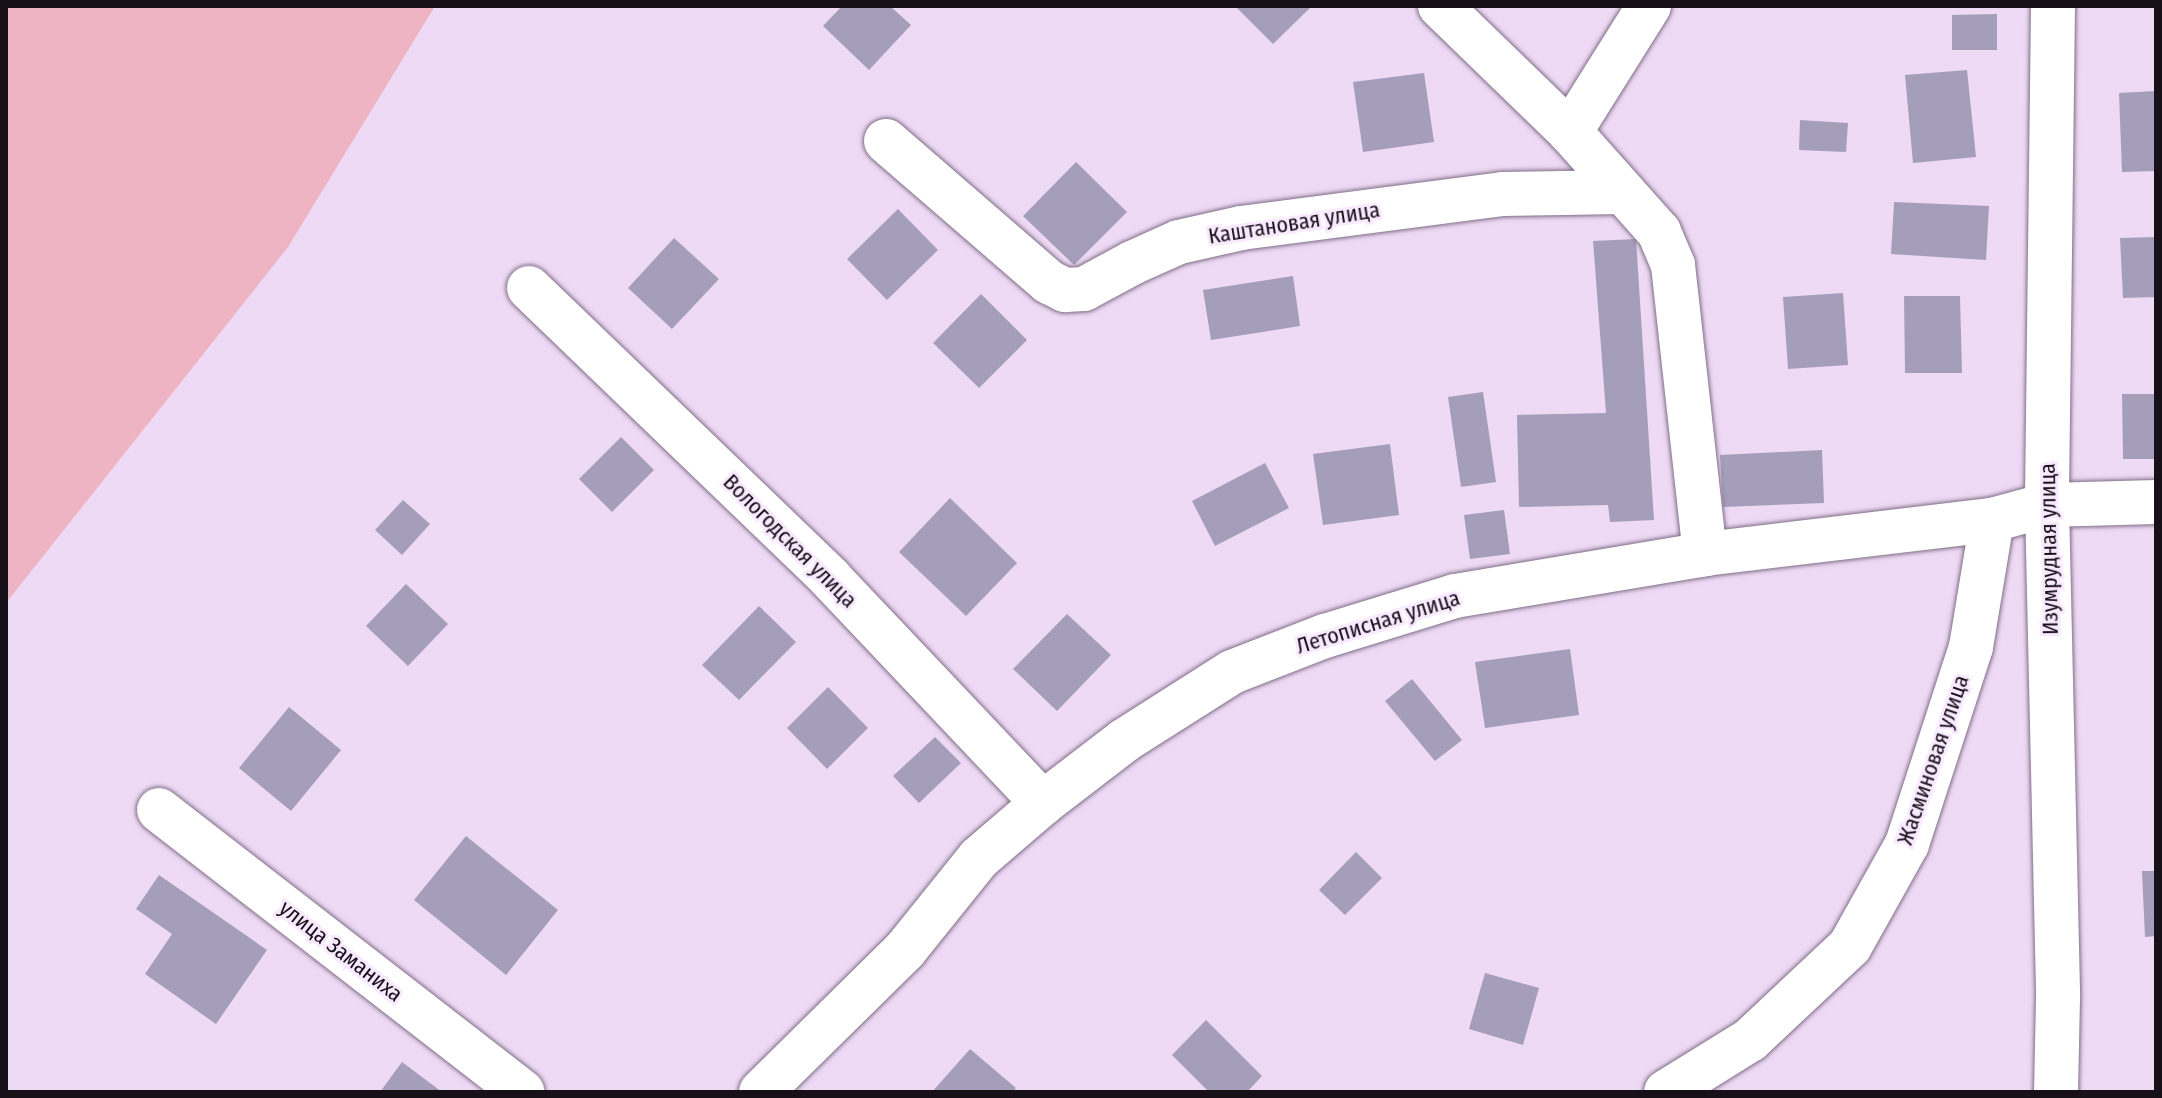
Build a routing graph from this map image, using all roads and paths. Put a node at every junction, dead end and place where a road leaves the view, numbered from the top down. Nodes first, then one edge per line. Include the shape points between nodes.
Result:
1 (1440, 6) edge
2 (1649, 6) edge
3 (2053, 6) edge
4 (1570, 132) junction
5 (886, 141) dead end
6 (1623, 192) junction
7 (529, 288) dead end
8 (2156, 502) edge
9 (2047, 505) junction
10 (1992, 520) junction
11 (1705, 554) junction
12 (1043, 803) junction
13 (159, 810) dead end
14 (522, 1092) edge
15 (761, 1092) edge
16 (1666, 1092) edge
17 (2056, 1092) edge

1 - 4 street
2 - 4 street
3 - 9 street, Изумрудная улица
4 - 6 street
5 - 6 street, Каштановая улица via 1049,282 1065,290 1084,289 1179,242 1241,228 1503,194
6 - 11 street via 1659,232 1673,265
7 - 12 street, Вологодская улица via 830,578
8 - 9 street, Летописная улица
9 - 10 street, Летописная улица
9 - 17 street, Изумрудная улица
10 - 11 street, Летописная улица
10 - 16 street, Жасминовая улица via 1971,647 1912,829 1850,946 1750,1040
11 - 12 street, Летописная улица via 1455,596 1325,636 1232,672 1125,740
12 - 15 street, Летописная улица via 979,858 905,950
13 - 14 street, улица Заманиха

